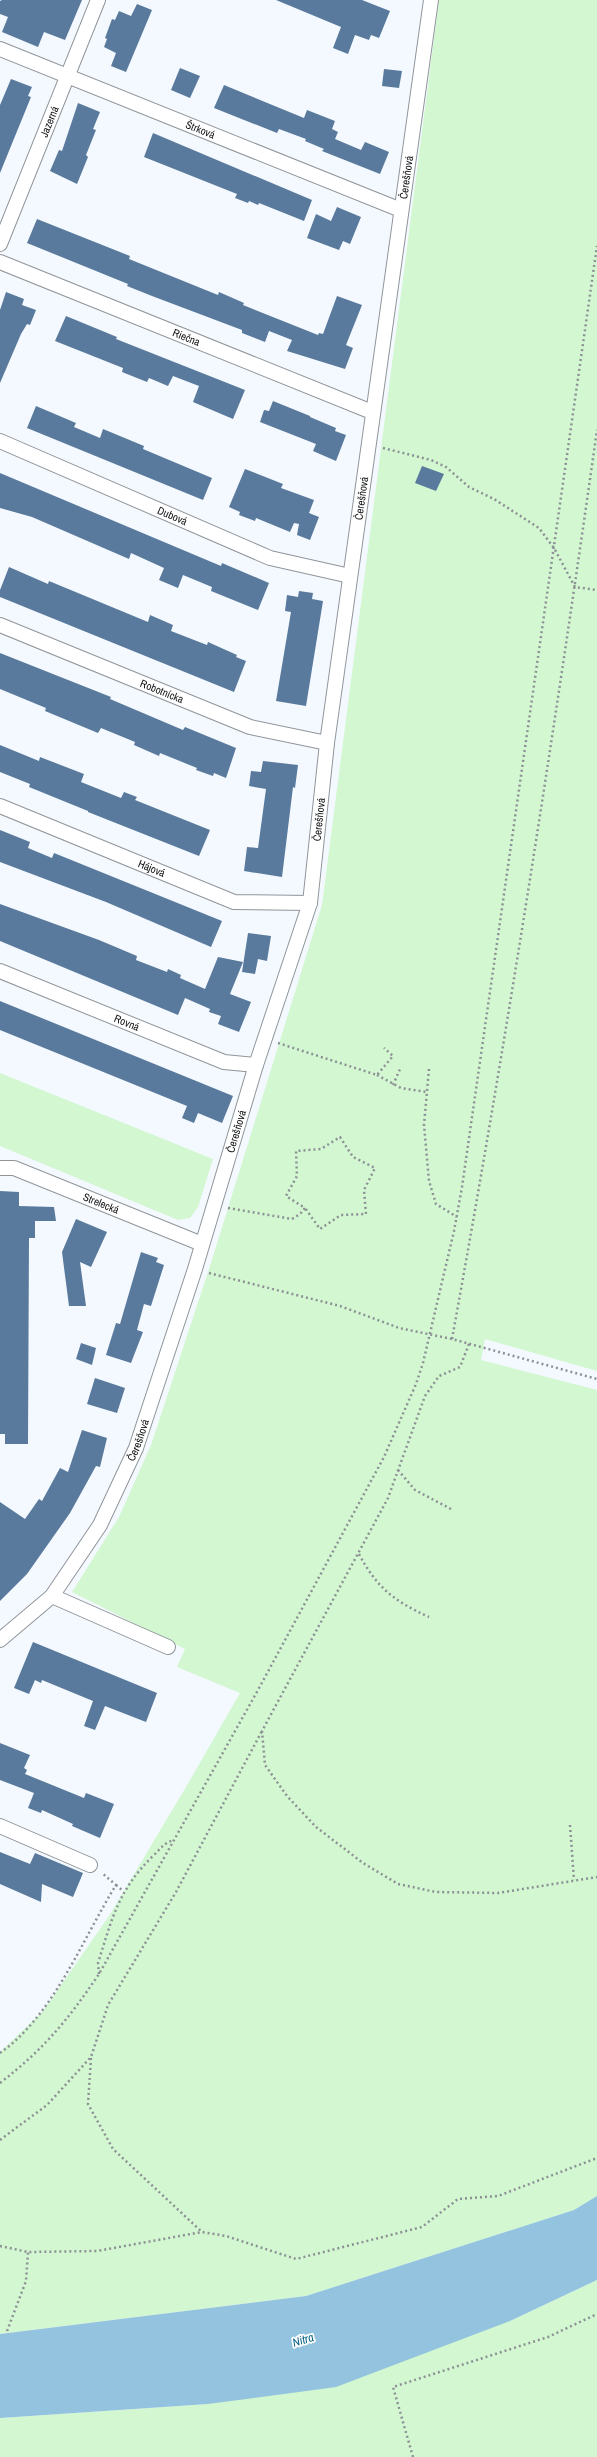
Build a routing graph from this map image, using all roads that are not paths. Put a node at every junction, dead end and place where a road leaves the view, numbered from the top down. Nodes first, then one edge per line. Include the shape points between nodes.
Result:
1 (98, 0) edge
2 (429, 1) edge
3 (0, 49) edge
4 (67, 77) junction
5 (401, 210) junction
6 (0, 244) edge
7 (0, 262) edge
8 (372, 412) junction
9 (0, 441) edge
10 (350, 576) junction
11 (0, 625) edge
12 (327, 743) junction
13 (0, 806) edge
14 (310, 903) junction
15 (0, 971) edge
16 (256, 1065) junction
17 (0, 1168) edge
18 (202, 1244) junction
19 (52, 1596) junction
20 (0, 1640) edge
21 (168, 1647) dead end
22 (0, 1826) edge
23 (90, 1865) road end

1 - 4 street, Jazerná
2 - 5 street, Čerešňová
3 - 4 street, Štrková
4 - 5 street, Štrková
4 - 6 street, Jazerná
5 - 8 street, Čerešňová
7 - 8 street, Riečna
8 - 10 street, Čerešňová
9 - 10 street, Dubová via 270,558
10 - 12 street, Čerešňová
11 - 12 street, Robotnícka via 250,726
12 - 14 street, Čerešňová
13 - 14 street, Hájová via 234,902
14 - 16 street, Čerešňová
15 - 16 street, Rovná via 224,1062
16 - 18 street, Čerešňová
17 - 18 street, Strelecká via 14,1168
18 - 19 street, Čerešňová via 136,1448 100,1525
19 - 20 street, Čerešňová
19 - 21 street
22 - 23 street

